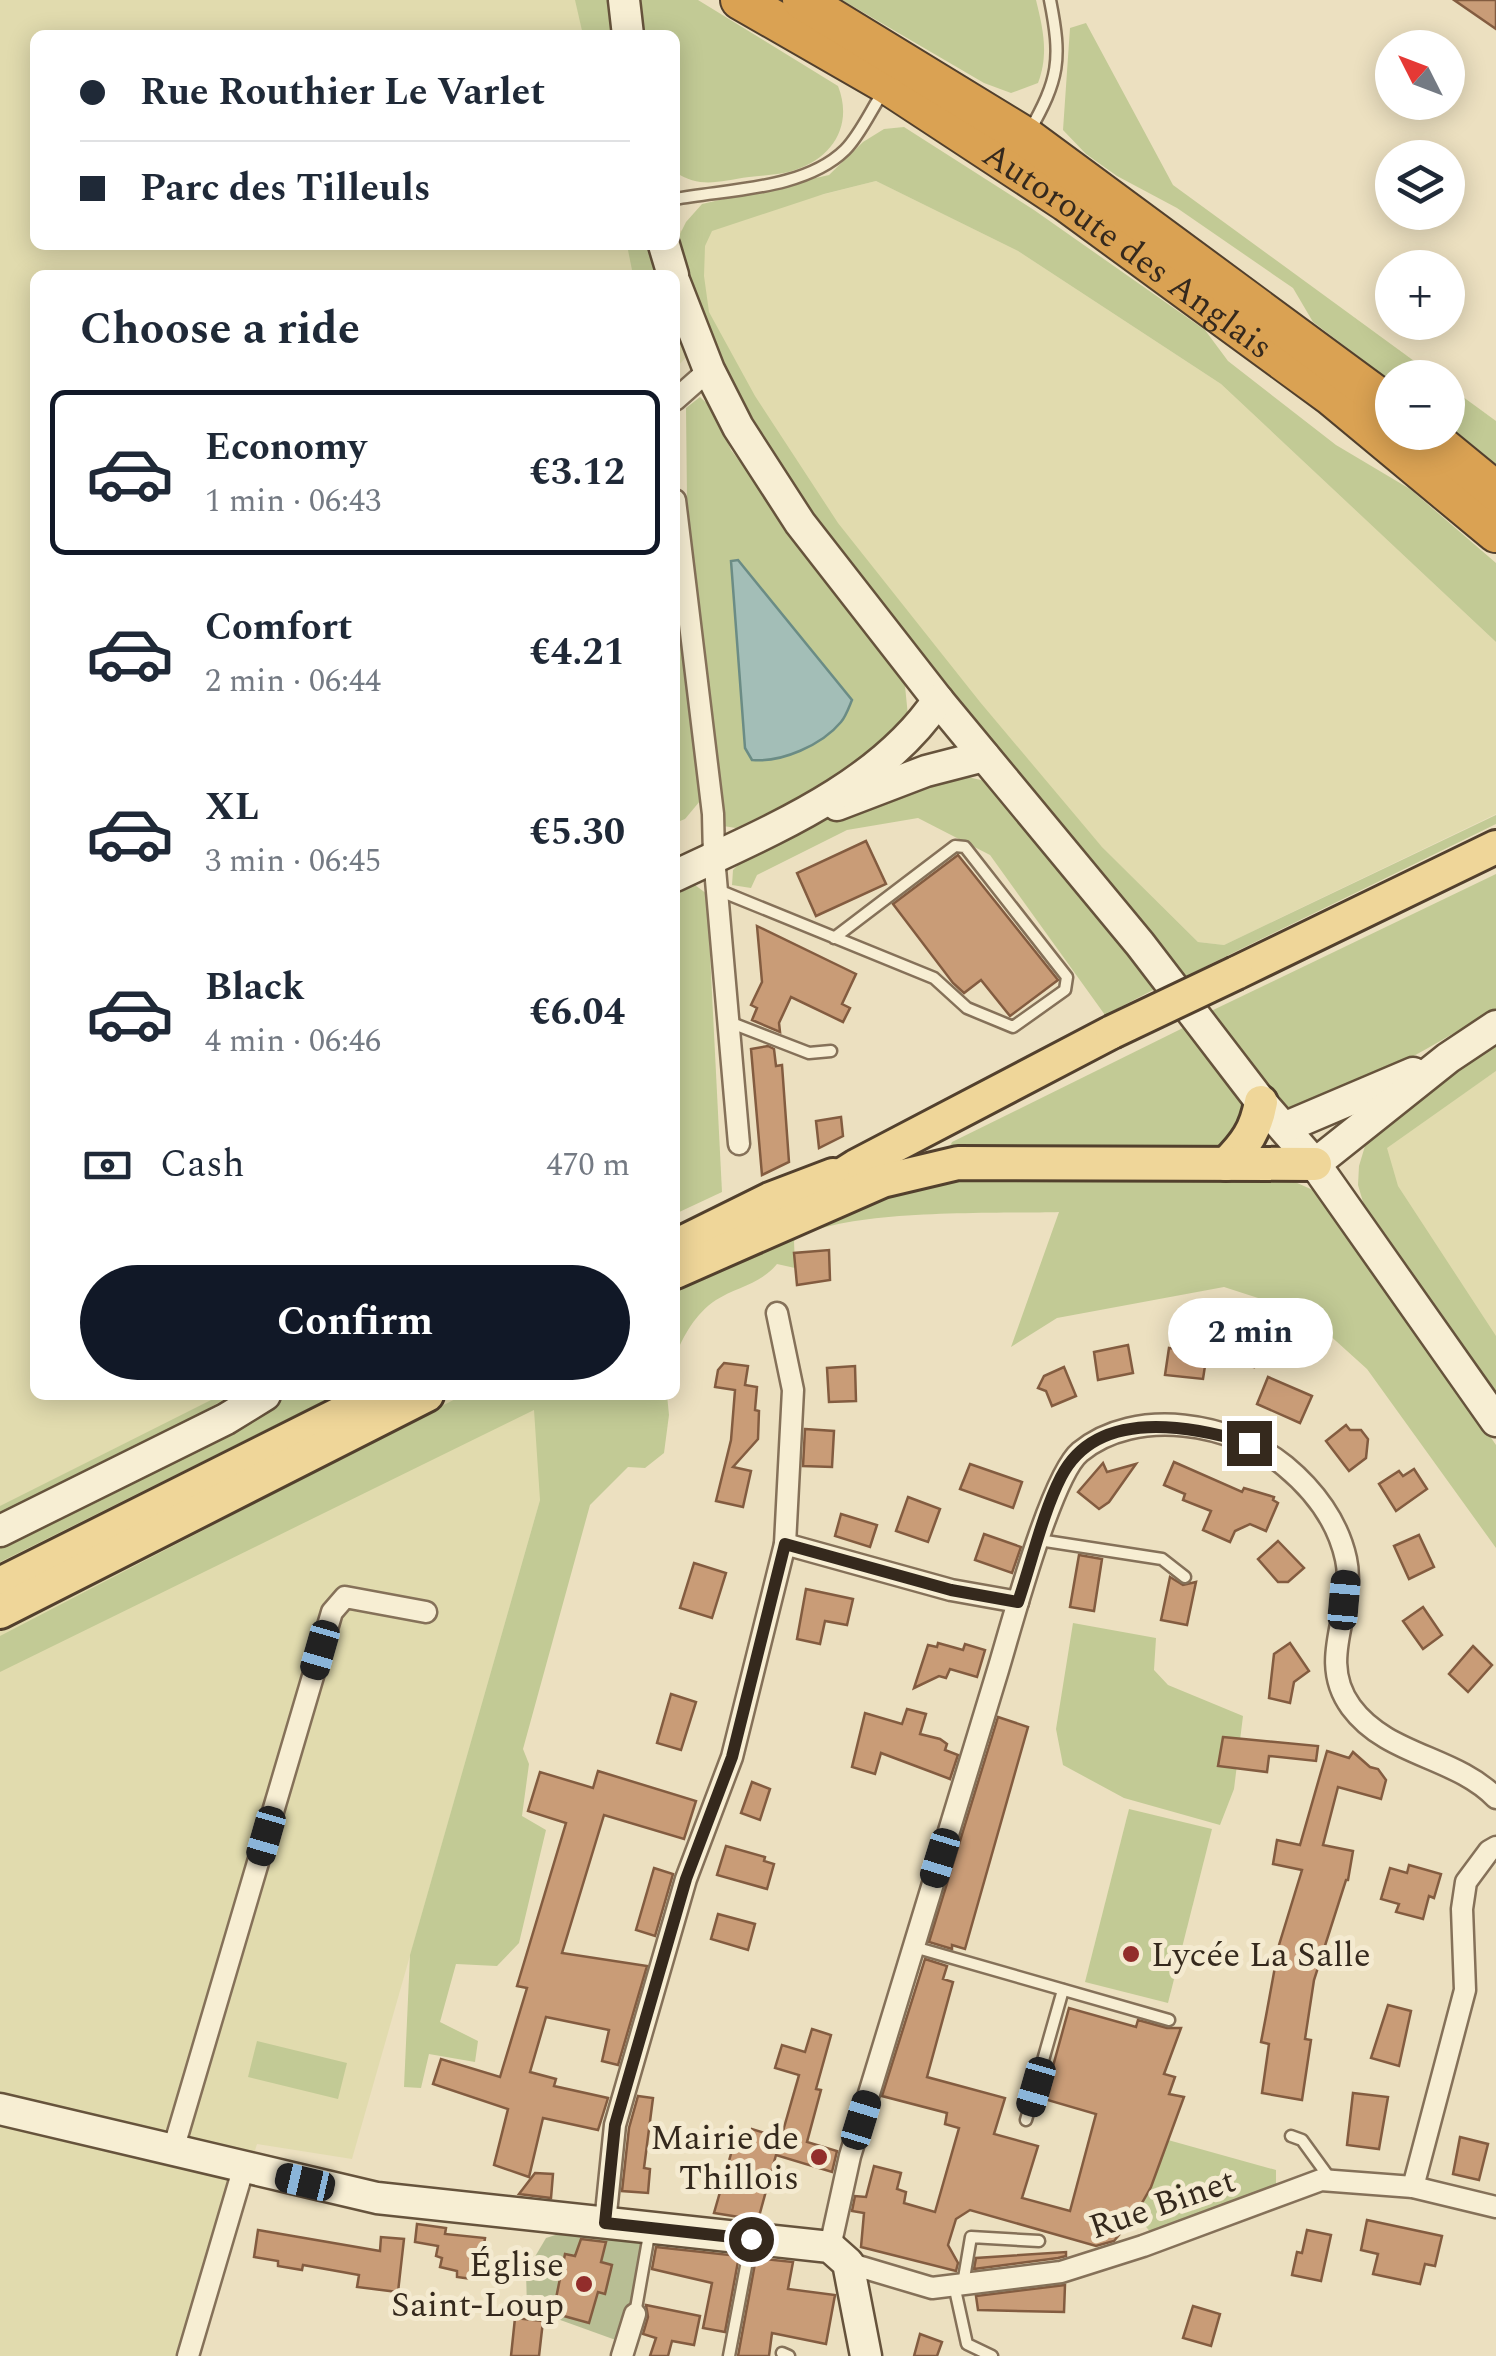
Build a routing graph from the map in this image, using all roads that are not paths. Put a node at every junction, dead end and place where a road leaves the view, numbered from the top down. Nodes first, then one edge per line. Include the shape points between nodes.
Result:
1 (624, 0) edge
2 (740, 0) edge
3 (802, 0) edge
4 (1050, 0) edge
5 (627, 30) edge
6 (888, 85) junction
7 (1026, 137) junction
8 (680, 197) edge
9 (680, 296) edge
10 (709, 370) junction
11 (1375, 395) edge
12 (680, 396) edge
13 (1446, 450) edge
14 (1496, 491) edge
15 (1496, 534) edge
16 (680, 541) edge
17 (938, 700) junction
18 (984, 756) junction
19 (787, 822) junction
20 (1496, 847) edge
21 (714, 858) junction
22 (680, 874) edge
23 (717, 890) junction
24 (834, 938) junction
25 (728, 1022) junction
26 (1496, 1026) edge
27 (830, 1051) dead end
28 (1448, 1058) junction
29 (1261, 1102) junction
30 (1286, 1127) junction
31 (739, 1144) dead end
32 (1226, 1164) junction
33 (1315, 1164) junction
34 (856, 1166) junction
35 (770, 1198) junction
36 (680, 1230) edge
37 (680, 1243) edge
38 (680, 1267) edge
39 (680, 1268) edge
40 (777, 1313) dead end
41 (257, 1400) edge
42 (367, 1400) edge
43 (417, 1400) edge
44 (1496, 1421) edge
45 (0, 1531) edge
46 (1040, 1540) junction
47 (785, 1544) junction
48 (1185, 1576) dead end
49 (0, 1584) edge
50 (1018, 1602) junction
51 (0, 1612) edge
52 (426, 1612) dead end
53 (1496, 1798) edge
54 (1496, 1846) edge
55 (916, 1939) junction
56 (1063, 1990) junction
57 (1169, 2020) dead end
58 (0, 2109) edge
59 (1026, 2120) dead end
60 (1291, 2136) dead end
61 (173, 2150) junction
62 (240, 2166) junction
63 (1332, 2181) junction
64 (1414, 2187) junction
65 (1496, 2207) edge
66 (605, 2223) junction
67 (650, 2228) junction
68 (751, 2239) junction
69 (1039, 2241) dead end
70 (839, 2255) junction
71 (958, 2285) junction
72 (635, 2314) joint
73 (188, 2356) edge
74 (622, 2356) edge
75 (730, 2356) edge
76 (866, 2356) edge
77 (992, 2356) edge

1 - 5 street
2 - 6 highway, Autoroute des Anglais
3 - 7 highway, Autoroute des Anglais
4 - 7 lane via 1058,60 1050,95
6 - 8 lane via 846,150 823,165 777,182
6 - 15 highway, Autoroute des Anglais via 1066,202 1331,396
7 - 11 highway, Autoroute des Anglais
9 - 10 street
10 - 12 street
10 - 17 street via 800,523
13 - 14 highway
16 - 21 street
17 - 18 street
17 - 19 street via 894,752
18 - 19 street
18 - 29 street
19 - 21 street
20 - 34 main road, bridge via 1112,1032
21 - 22 street
21 - 23 street
23 - 24 lane
23 - 25 street
24 - 24 lane via 934,978 967,1008 1013,1026 1065,990 1067,977 965,847 955,846
25 - 27 lane via 810,1053
25 - 31 street
26 - 28 street
28 - 30 street
28 - 33 street
29 - 30 street
29 - 32 main road via 1249,1140
30 - 33 street
32 - 33 main road
32 - 39 main road via 932,1168 882,1181
33 - 44 street
34 - 35 main road
34 - 38 main road
35 - 36 main road
35 - 37 main road
40 - 47 street via 794,1390
41 - 45 street
42 - 49 main road
43 - 51 main road
46 - 48 lane via 1162,1559
46 - 50 street
46 - 53 street via 1061,1476 1079,1452 1116,1432 1182,1426 1249,1443 1313,1492 1334,1526 1347,1562 1334,1662 1350,1705 1382,1737 1464,1772
47 - 50 street
47 - 66 street via 732,1757 686,1879 615,2125
50 - 55 street
52 - 61 street via 345,1597 332,1612
54 - 64 street via 1466,1882 1466,1990
55 - 56 lane
55 - 70 street via 850,2156
56 - 57 lane
56 - 59 lane
58 - 61 street
60 - 63 lane via 1302,2140
61 - 62 street
62 - 66 street via 377,2198
62 - 73 street
63 - 64 street, Rue Binet
63 - 71 street, Rue Binet via 1061,2272
64 - 65 street, Rue Binet
66 - 67 street
67 - 68 street
67 - 72 lane
68 - 70 street
68 - 75 lane
69 - 71 lane via 971,2238
70 - 71 street, Rue Binet via 932,2288
70 - 76 street
71 - 77 lane via 966,2344
72 - 74 street

